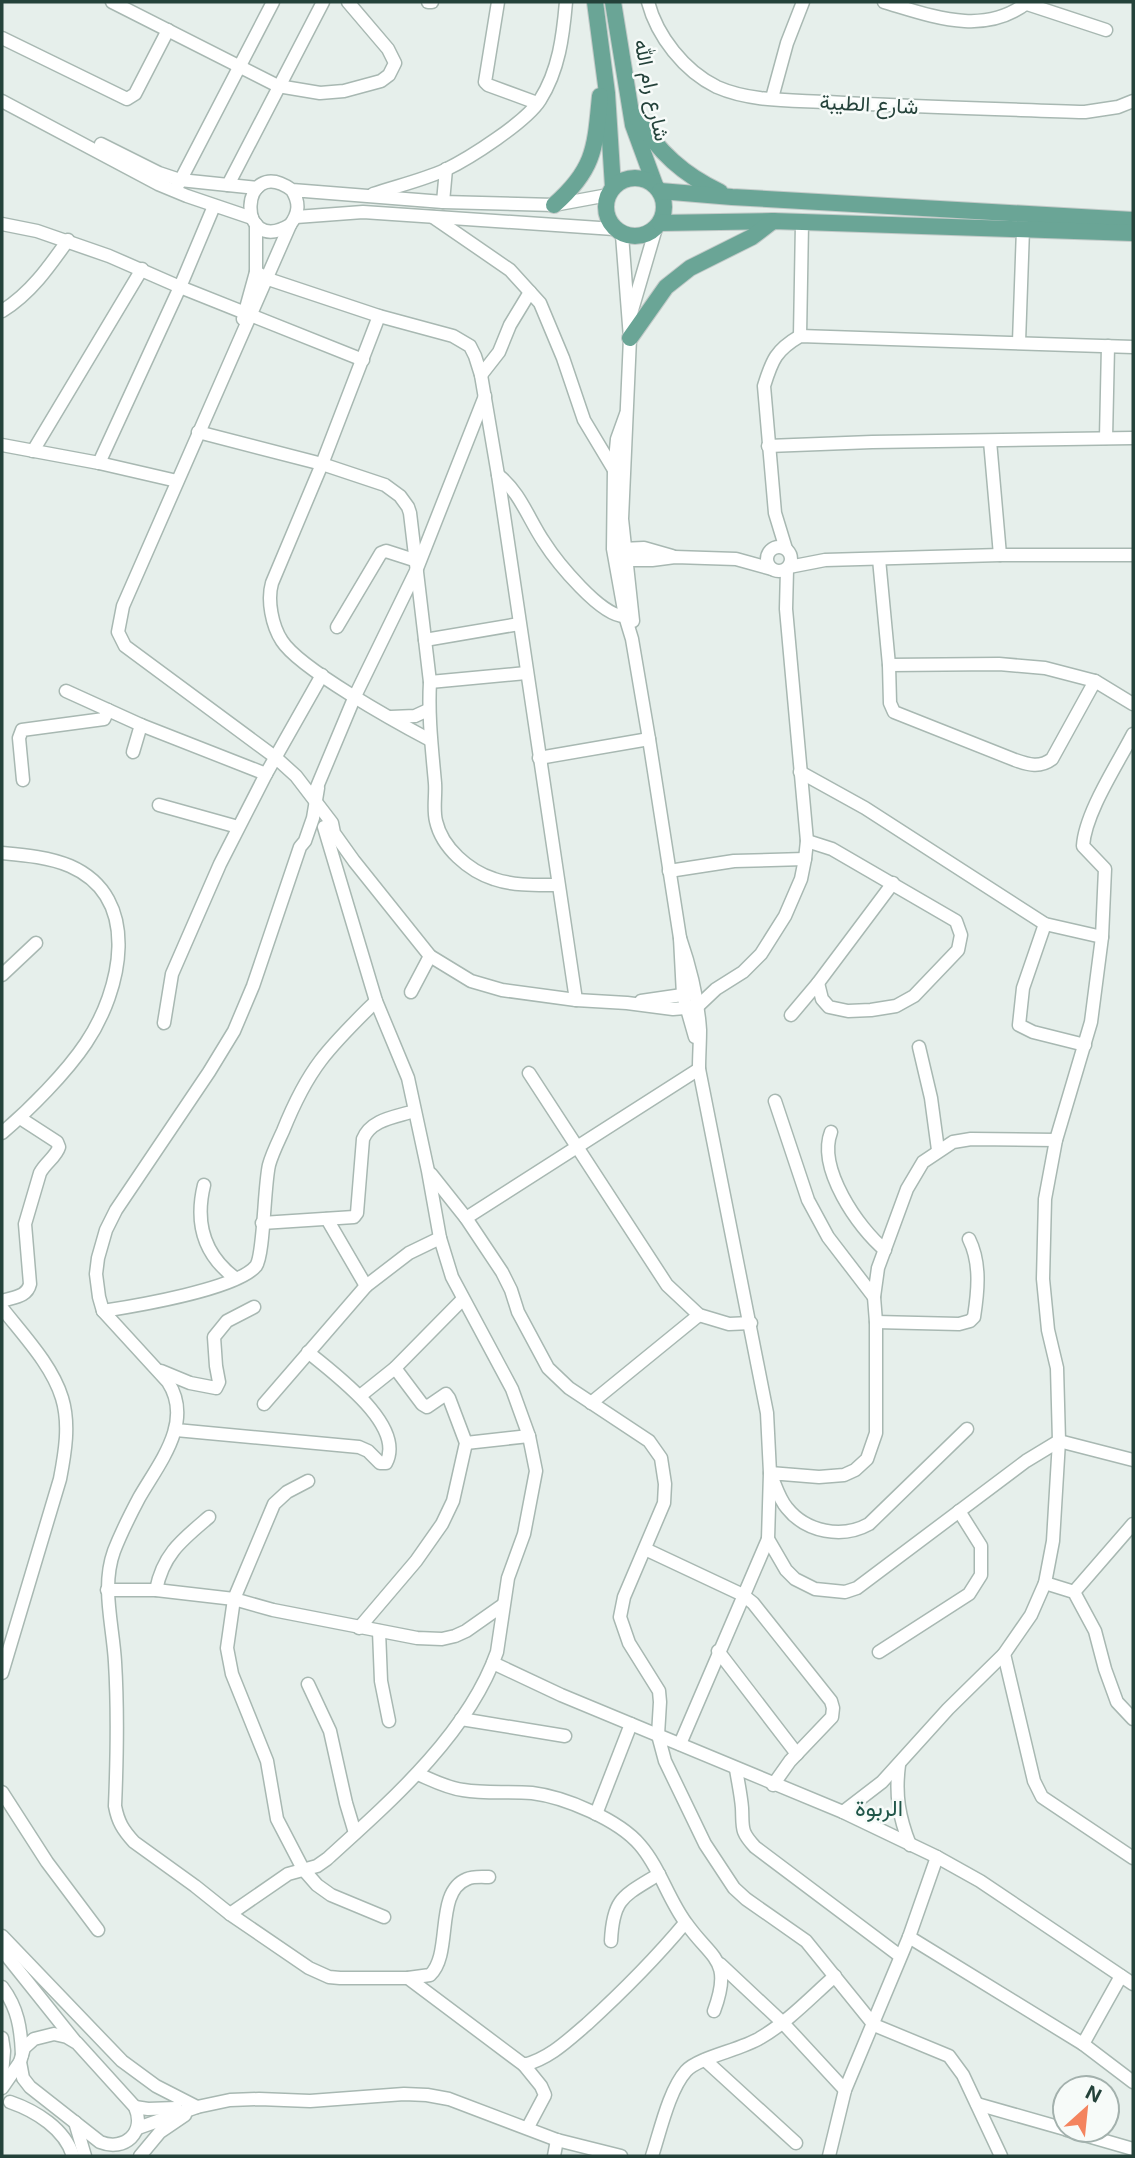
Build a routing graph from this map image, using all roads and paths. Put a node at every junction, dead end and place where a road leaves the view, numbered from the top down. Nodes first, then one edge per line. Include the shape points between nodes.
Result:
1 (112, 2) edge
2 (273, 2) edge
3 (323, 2) edge
4 (348, 2) edge
5 (498, 2) edge
6 (566, 2) edge
7 (595, 2) edge
8 (613, 2) edge
9 (648, 2) edge
10 (803, 2) edge
11 (890, 3) edge
12 (1028, 3) edge
13 (168, 30) junction
14 (1106, 30) dead end
15 (2, 38) edge
16 (604, 62) junction
17 (240, 66) junction
18 (278, 86) junction
19 (2, 94) edge
20 (772, 98) junction
21 (2, 102) edge
22 (1133, 102) edge
23 (537, 103) junction
24 (629, 103) junction
25 (446, 169) junction
26 (228, 185) junction
27 (178, 186) junction
28 (257, 188) junction
29 (657, 188) junction
30 (292, 190) junction
31 (610, 191) junction
32 (367, 196) junction
33 (732, 197) junction
34 (443, 202) junction
35 (214, 205) junction
36 (554, 205) junction
37 (433, 217) junction
38 (1133, 220) edge
39 (254, 221) junction
40 (293, 221) junction
41 (773, 221) junction
42 (802, 223) junction
43 (2, 224) edge
44 (658, 226) junction
45 (1023, 229) junction
46 (618, 232) junction
47 (1133, 233) edge
48 (68, 240) junction
49 (142, 269) junction
50 (262, 276) junction
51 (180, 287) junction
52 (530, 292) junction
53 (2, 311) edge
54 (248, 313) junction
55 (379, 316) junction
56 (629, 320) junction
57 (800, 336) junction
58 (630, 338) junction
59 (1019, 342) junction
60 (1108, 346) junction
61 (1133, 347) edge
62 (363, 360) junction
63 (481, 375) junction
64 (485, 396) junction
65 (626, 414) junction
66 (198, 432) junction
67 (1106, 438) junction
68 (1133, 438) edge
69 (990, 441) junction
70 (2, 445) edge
71 (768, 446) junction
72 (33, 451) junction
73 (99, 463) junction
74 (322, 464) junction
75 (614, 470) junction
76 (498, 475) junction
77 (177, 481) junction
78 (775, 513) junction
79 (788, 550) junction
80 (770, 551) junction
81 (621, 555) junction
82 (1000, 555) junction
83 (1127, 555) edge
84 (736, 559) junction
85 (879, 559) junction
86 (825, 560) junction
87 (415, 566) junction
88 (1133, 566) edge
89 (781, 569) junction
90 (625, 616) junction
91 (519, 624) junction
92 (337, 627) dead end
93 (632, 639) junction
94 (425, 640) junction
95 (889, 665) junction
96 (526, 673) junction
97 (322, 675) junction
98 (1095, 681) junction
99 (430, 682) junction
100 (66, 691) dead end
101 (355, 696) junction
102 (1133, 704) edge
103 (108, 710) junction
104 (428, 710) junction
105 (390, 717) junction
106 (141, 725) junction
107 (1133, 734) edge
108 (649, 738) junction
109 (430, 740) junction
110 (133, 752) dead end
111 (275, 757) junction
112 (539, 758) junction
113 (800, 772) junction
114 (266, 774) junction
115 (23, 780) dead end
116 (314, 801) junction
117 (159, 805) dead end
118 (238, 827) junction
119 (329, 830) junction
120 (807, 841) junction
121 (2, 853) edge
122 (351, 858) junction
123 (805, 859) junction
124 (335, 869) junction
125 (669, 871) junction
126 (893, 883) junction
127 (558, 886) junction
128 (342, 890) junction
129 (1045, 924) junction
130 (1102, 937) junction
131 (36, 943) dead end
132 (430, 956) junction
133 (2, 975) edge
134 (817, 983) junction
135 (411, 992) dead end
136 (576, 1000) junction
137 (376, 1001) junction
138 (693, 1001) junction
139 (790, 1015) dead end
140 (164, 1023) dead end
141 (1085, 1045) junction
142 (919, 1047) dead end
143 (699, 1069) junction
144 (529, 1073) dead end
145 (775, 1101) dead end
146 (414, 1111) junction
147 (20, 1118) junction
148 (831, 1132) dead end
149 (2, 1133) edge
150 (1056, 1140) junction
151 (576, 1148) junction
152 (938, 1150) junction
153 (428, 1171) junction
154 (204, 1185) dead end
155 (466, 1218) junction
156 (327, 1219) junction
157 (262, 1223) junction
158 (440, 1238) junction
159 (969, 1239) dead end
160 (885, 1250) junction
161 (235, 1278) junction
162 (366, 1286) junction
163 (874, 1297) junction
164 (463, 1299) junction
165 (2, 1301) edge
166 (254, 1307) dead end
167 (2, 1308) edge
168 (103, 1311) junction
169 (698, 1315) junction
170 (876, 1322) junction
171 (751, 1323) junction
172 (308, 1352) junction
173 (395, 1368) junction
174 (160, 1371) junction
175 (360, 1396) junction
176 (591, 1403) junction
177 (264, 1404) dead end
178 (967, 1429) dead end
179 (176, 1430) junction
180 (529, 1436) junction
181 (1059, 1441) junction
182 (466, 1443) junction
183 (1133, 1460) edge
184 (771, 1473) junction
185 (307, 1481) dead end
186 (959, 1511) junction
187 (209, 1517) dead end
188 (1133, 1524) edge
189 (768, 1539) junction
190 (645, 1549) junction
191 (1045, 1583) junction
192 (107, 1590) junction
193 (156, 1590) junction
194 (1074, 1592) junction
195 (743, 1595) junction
196 (234, 1600) junction
197 (503, 1605) junction
198 (359, 1628) junction
199 (379, 1631) junction
200 (718, 1651) junction
201 (879, 1653) dead end
202 (1004, 1654) junction
203 (493, 1663) junction
204 (2, 1673) edge
205 (308, 1684) dead end
206 (461, 1719) junction
207 (1133, 1719) edge
208 (389, 1721) dead end
209 (631, 1724) junction
210 (658, 1735) junction
211 (565, 1736) dead end
212 (680, 1744) junction
213 (797, 1754) junction
214 (899, 1765) junction
215 (736, 1769) junction
216 (418, 1774) junction
217 (773, 1785) junction
218 (2, 1792) edge
219 (843, 1812) junction
220 (596, 1814) junction
221 (355, 1833) junction
222 (910, 1845) junction
223 (937, 1857) junction
224 (1133, 1858) edge
225 (303, 1869) junction
226 (659, 1874) junction
227 (489, 1877) dead end
228 (230, 1914) junction
229 (384, 1917) dead end
230 (685, 1923) junction
231 (98, 1930) dead end
232 (2, 1936) edge
233 (909, 1937) junction
234 (611, 1941) dead end
235 (2, 1950) edge
236 (900, 1956) junction
237 (720, 1965) junction
238 (835, 1976) junction
239 (1121, 1976) junction
240 (408, 1978) junction
241 (1133, 1984) edge
242 (2, 1987) edge
243 (714, 2011) dead end
244 (783, 2023) junction
245 (874, 2025) junction
246 (2, 2038) edge
247 (77, 2043) junction
248 (1083, 2044) junction
249 (21, 2059) junction
250 (705, 2060) junction
251 (524, 2065) junction
252 (2, 2074) edge
253 (1133, 2082) edge
254 (2, 2088) edge
255 (845, 2090) junction
256 (46, 2099) junction
257 (6, 2103) edge
258 (978, 2104) junction
259 (135, 2107) junction
260 (197, 2107) junction
261 (75, 2122) junction
262 (1051, 2126) edge
263 (138, 2127) junction
264 (528, 2127) junction
265 (557, 2140) junction
266 (796, 2143) dead end
267 (1115, 2144) edge
268 (1133, 2149) edge
269 (114, 2151) edge
270 (73, 2156) edge
271 (85, 2156) edge
272 (140, 2156) edge
273 (554, 2156) edge
274 (621, 2156) edge
275 (652, 2156) edge
276 (829, 2156) edge
277 (1001, 2156) edge

1 - 13 street
2 - 17 street
3 - 18 street
4 - 18 street via 394,57 389,75 332,93
5 - 23 street via 485,82
6 - 23 street via 560,53
7 - 16 main road, شارع رام الله
8 - 24 main road, شارع رام الله
9 - 20 street, شارع الطيبة via 658,29 694,71 716,86
10 - 20 street
11 - 12 street via 963,22 999,16
12 - 14 street
13 - 15 street via 135,94 127,99
13 - 17 street
16 - 31 main road, شارع رام الله
16 - 36 main road via 591,160
17 - 18 street
17 - 27 street
18 - 26 street
19 - 27 street
20 - 22 street, شارع الطيبة via 1085,112
21 - 27 street
23 - 25 street via 511,129
24 - 29 main road, شارع رام الله
24 - 33 main road via 648,136 670,159 700,182
25 - 32 street
25 - 34 street
26 - 27 street
26 - 28 street
27 - 35 street
28 - 30 street via 275,182
28 - 39 street via 249,202
29 - 31 main road via 635,178
29 - 33 main road
29 - 44 main road via 664,206
30 - 32 street
30 - 40 street via 298,203
31 - 36 street
31 - 46 main road via 606,211
32 - 34 street
33 - 38 main road
34 - 36 street
35 - 39 street
35 - 51 street
37 - 40 street via 325,213
37 - 46 street
37 - 52 street via 505,266
39 - 40 street via 273,231
39 - 50 street
40 - 50 street
41 - 42 main road
41 - 44 main road
41 - 58 main road via 666,287
42 - 45 main road
42 - 57 street
43 - 48 street
44 - 46 main road via 641,236
44 - 56 street
45 - 47 main road
45 - 59 street
46 - 56 street
48 - 49 street
48 - 53 street via 21,298
49 - 51 street
49 - 72 street
50 - 54 street
50 - 55 street
51 - 54 street
51 - 73 street
52 - 63 street via 499,352
52 - 75 street via 540,303 584,420
54 - 62 street
54 - 66 street
55 - 62 street
55 - 63 street via 461,340 470,346
56 - 58 street
57 - 59 street
57 - 71 street via 781,347 764,386
58 - 65 street
59 - 60 street
60 - 61 street
60 - 67 street
62 - 74 street
63 - 64 street
64 - 76 street
64 - 87 street
65 - 75 street via 617,439
65 - 81 street
66 - 74 street
66 - 77 street
67 - 68 street
67 - 69 street
69 - 71 street
69 - 82 street
70 - 72 street
71 - 78 street
72 - 73 street
73 - 77 street
74 - 87 street via 385,485 400,496 408,507
74 - 97 street via 272,583 270,600 283,642
75 - 81 street
76 - 90 street via 513,490 552,555 605,611
76 - 91 street
77 - 111 street via 123,606 119,637
78 - 79 street
78 - 80 street
79 - 80 street
79 - 86 street
79 - 89 street via 792,559
80 - 84 street
80 - 89 street via 767,562
81 - 84 street via 652,560
81 - 90 street
81 - 93 street via 633,615
82 - 83 street
82 - 85 street
83 - 88 street
84 - 89 street
85 - 86 street
85 - 95 street
86 - 89 street
87 - 92 street via 386,551 380,554
87 - 94 street
87 - 101 street
89 - 113 street
90 - 93 street
91 - 94 street
91 - 96 street
93 - 108 street
94 - 99 street
95 - 98 street via 999,664 1045,668
95 - 98 street via 894,712 1029,765 1044,765 1052,759
96 - 99 street
96 - 112 street
97 - 101 street
97 - 111 street
98 - 102 street
99 - 104 street
100 - 103 street
101 - 105 street
101 - 116 street
103 - 106 street
103 - 115 street via 104,719 22,730
104 - 105 street via 415,716
104 - 109 street
105 - 109 street
106 - 110 street
106 - 114 street
107 - 130 street via 1084,835 1083,846 1105,869
108 - 112 street
108 - 125 street
109 - 127 street via 436,821 455,855 495,880
111 - 114 street
111 - 116 street
112 - 127 street
113 - 120 street
113 - 129 street via 865,808
114 - 118 street
116 - 119 street via 332,823
116 - 168 street via 305,841 234,1031 106,1230 96,1274
117 - 118 street
118 - 140 street via 172,974
119 - 122 street
119 - 124 street
120 - 123 street
120 - 126 street via 832,849
121 - 147 street via 47,860 83,874 110,901 120,944 110,996 86,1044
122 - 124 street via 340,860
122 - 128 street via 350,876
122 - 132 street
123 - 125 street via 734,861
123 - 138 street via 790,906 761,954 743,972
124 - 128 street
125 - 138 street
126 - 134 street
126 - 134 street via 956,921 961,935 957,950 914,996 896,1006 872,1010 829,1007
127 - 136 street
128 - 137 street
129 - 130 street
129 - 141 street via 1023,988 1019,1025
130 - 141 street
131 - 133 street
132 - 135 street
132 - 136 street via 471,981
134 - 139 street
136 - 138 street
137 - 146 street via 408,1079
137 - 157 street via 320,1061 294,1104 269,1164
138 - 143 street
141 - 150 street
142 - 152 street
143 - 151 street
143 - 171 street
144 - 151 street
145 - 163 street via 808,1200 828,1237
146 - 153 street
146 - 156 street via 367,1129 358,1213
147 - 149 street
147 - 165 street via 59,1147 40,1173 25,1224 29,1289
148 - 160 street via 827,1155 841,1191 855,1216
150 - 152 street via 971,1139
150 - 181 street via 1045,1199 1043,1279 1057,1368
151 - 155 street
151 - 169 street via 667,1285
152 - 160 street via 923,1162 907,1188
153 - 155 street
153 - 158 street
154 - 161 street via 201,1234 213,1257
155 - 176 street via 502,1272 548,1368
156 - 157 street
156 - 162 street
157 - 161 street via 261,1257 249,1272
158 - 162 street via 409,1253
158 - 164 street
159 - 170 street via 976,1253 977,1293 970,1321
160 - 163 street
161 - 168 street via 219,1286
162 - 172 street
163 - 170 street
164 - 173 street
164 - 180 street via 512,1389
166 - 174 street via 227,1321 214,1337 216,1388
167 - 204 street via 54,1381 62,1399 66,1442 60,1479
168 - 174 street
169 - 171 street via 729,1324
169 - 176 street
170 - 184 street via 876,1433 867,1460 845,1475
171 - 184 street via 767,1413
172 - 175 street
172 - 177 street
173 - 175 street
173 - 182 street via 427,1407 442,1395 449,1398
174 - 179 street via 177,1401
175 - 179 street via 390,1440 386,1463 359,1447
176 - 190 street via 649,1441 661,1458 664,1503
178 - 184 street via 869,1524 849,1531 806,1525 786,1507
179 - 192 street via 123,1528
180 - 182 street
180 - 197 street via 536,1471
181 - 183 street
181 - 186 street
181 - 191 street via 1054,1541
182 - 198 street via 453,1501 442,1524
184 - 189 street
185 - 196 street via 278,1498 269,1511
186 - 189 street via 857,1588 845,1592 815,1589 795,1579
186 - 201 street via 981,1546 981,1575 969,1594
187 - 193 street via 170,1553
188 - 194 street
189 - 195 street
190 - 195 street
190 - 210 street via 620,1617 629,1643 659,1691
191 - 194 street
191 - 202 street via 1031,1615
192 - 193 street
192 - 228 street via 115,1660 118,1820 134,1842
193 - 196 street
194 - 207 street via 1095,1632 1118,1702
195 - 200 street
195 - 213 street via 831,1701 829,1721
196 - 198 street
196 - 225 street via 227,1648 232,1674 267,1761 277,1819
197 - 199 street via 466,1631 442,1639
197 - 203 street via 501,1640
198 - 199 street
199 - 208 street via 381,1681
200 - 212 street
200 - 213 street
202 - 214 street
202 - 224 street via 1034,1782 1042,1797
203 - 206 street
203 - 209 street
205 - 221 street via 332,1738
206 - 211 street
206 - 216 street
209 - 210 street
209 - 220 street
210 - 212 street
210 - 238 street via 674,1782 721,1871 746,1899 806,1941
212 - 215 street
213 - 217 street
214 - 219 street
214 - 222 street via 896,1803
215 - 217 street
215 - 236 street via 745,1837
216 - 220 street via 450,1788 551,1797
216 - 221 street
217 - 219 street
218 - 231 street
219 - 222 street
220 - 226 street via 632,1836
221 - 225 street via 321,1863
222 - 223 street
223 - 233 street
223 - 239 street
225 - 228 street via 288,1874
225 - 229 street via 331,1895
226 - 230 street
226 - 234 street via 618,1903
227 - 240 street via 460,1884 449,1905 439,1964 430,1975
228 - 240 street via 295,1960 329,1977
230 - 237 street
230 - 251 street via 601,2011 552,2053
232 - 260 street via 122,2061 156,2086
233 - 236 street
233 - 248 street
235 - 247 street
236 - 245 street
237 - 243 street via 721,1990
237 - 244 street
238 - 244 street
238 - 245 street
239 - 241 street
239 - 248 street
240 - 251 street
242 - 249 street via 18,2018
244 - 250 street via 751,2043
244 - 255 street
245 - 255 street
245 - 258 street via 949,2056
246 - 252 street
247 - 249 street via 47,2034 29,2043
247 - 259 street
248 - 253 street
249 - 254 street
249 - 256 street via 26,2083
250 - 266 street
250 - 275 street via 683,2075
251 - 264 street via 545,2095
255 - 276 street
256 - 257 street
256 - 261 street
257 - 270 street via 30,2110 48,2122
258 - 262 street
258 - 277 street
259 - 260 street
259 - 263 street
260 - 263 street
260 - 264 street via 244,2098 310,2101 426,2095
260 - 272 street via 160,2133
261 - 269 street
261 - 271 street
263 - 269 street
264 - 265 street
265 - 273 street
265 - 274 street
267 - 268 street

